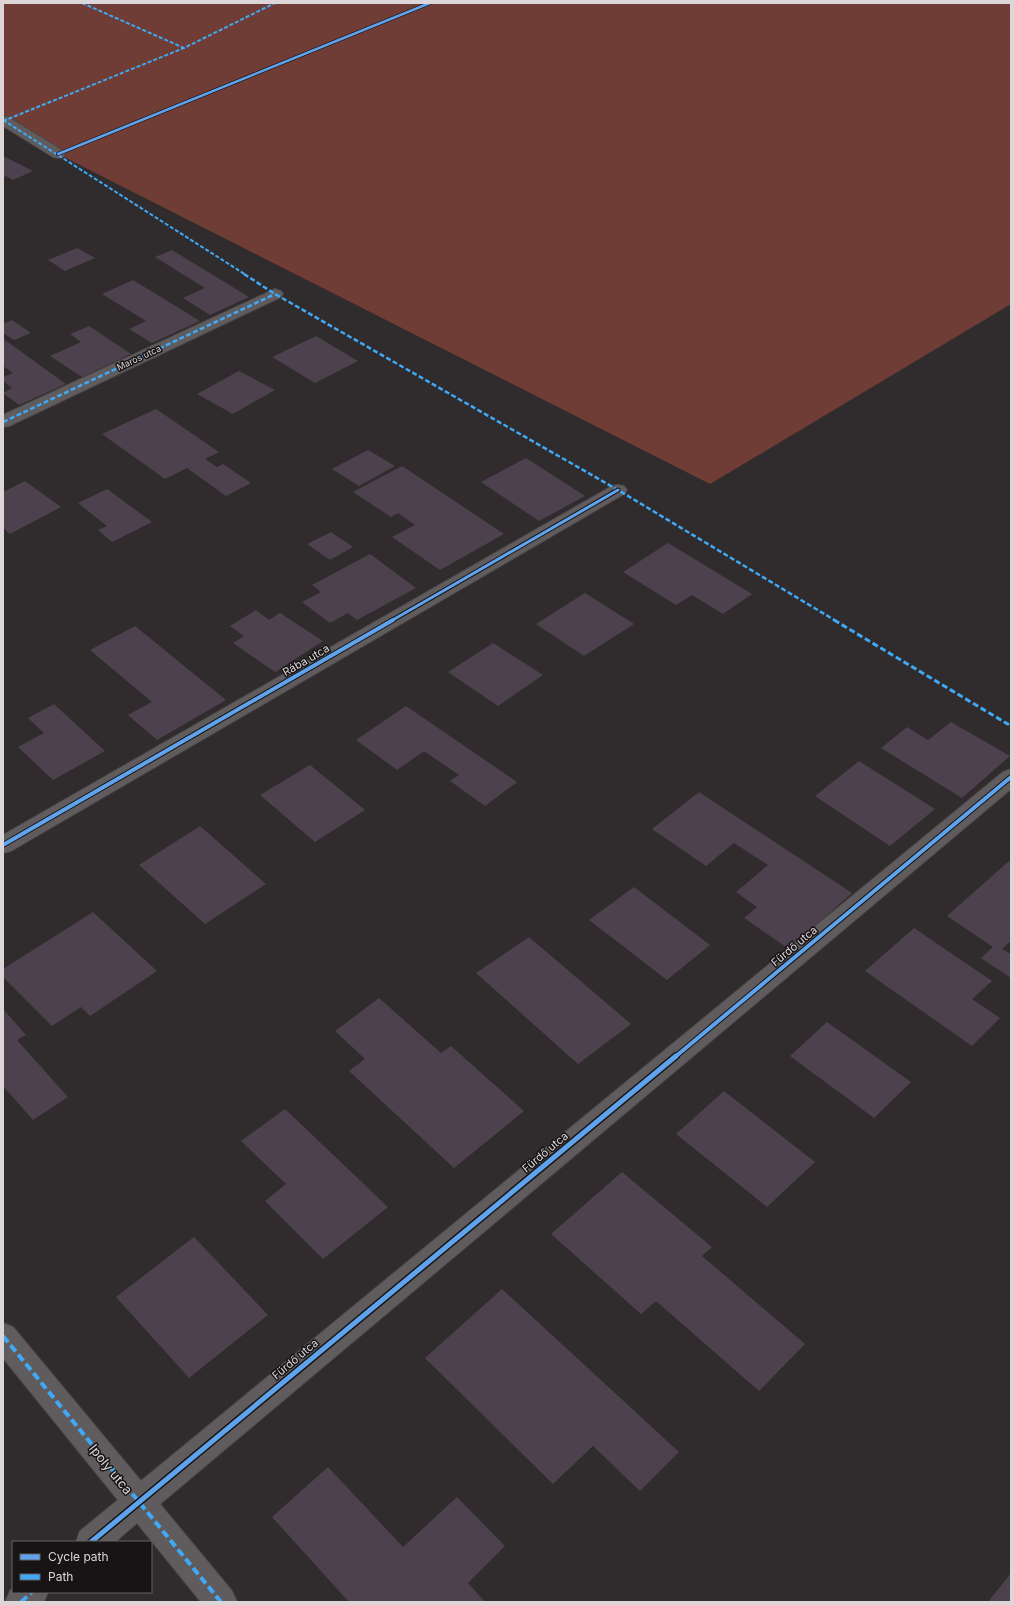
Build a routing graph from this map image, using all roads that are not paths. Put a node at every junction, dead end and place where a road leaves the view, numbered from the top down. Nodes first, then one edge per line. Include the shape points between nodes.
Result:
1 (3, 120) edge
2 (58, 154) dead end
3 (275, 294) dead end
4 (3, 422) edge
5 (618, 490) dead end
6 (1011, 777) edge
7 (3, 845) edge
8 (3, 1336) edge
9 (138, 1502) junction
10 (92, 1541) edge
11 (31, 1593) edge
12 (21, 1602) edge
13 (221, 1602) edge

1 - 2 street
3 - 4 street, Maros utca
5 - 7 street, Rába utca
6 - 9 street, Fürdő utca
8 - 9 street, Ipoly utca
9 - 10 street, Fürdő utca
9 - 13 street, Ipoly utca
11 - 12 street

